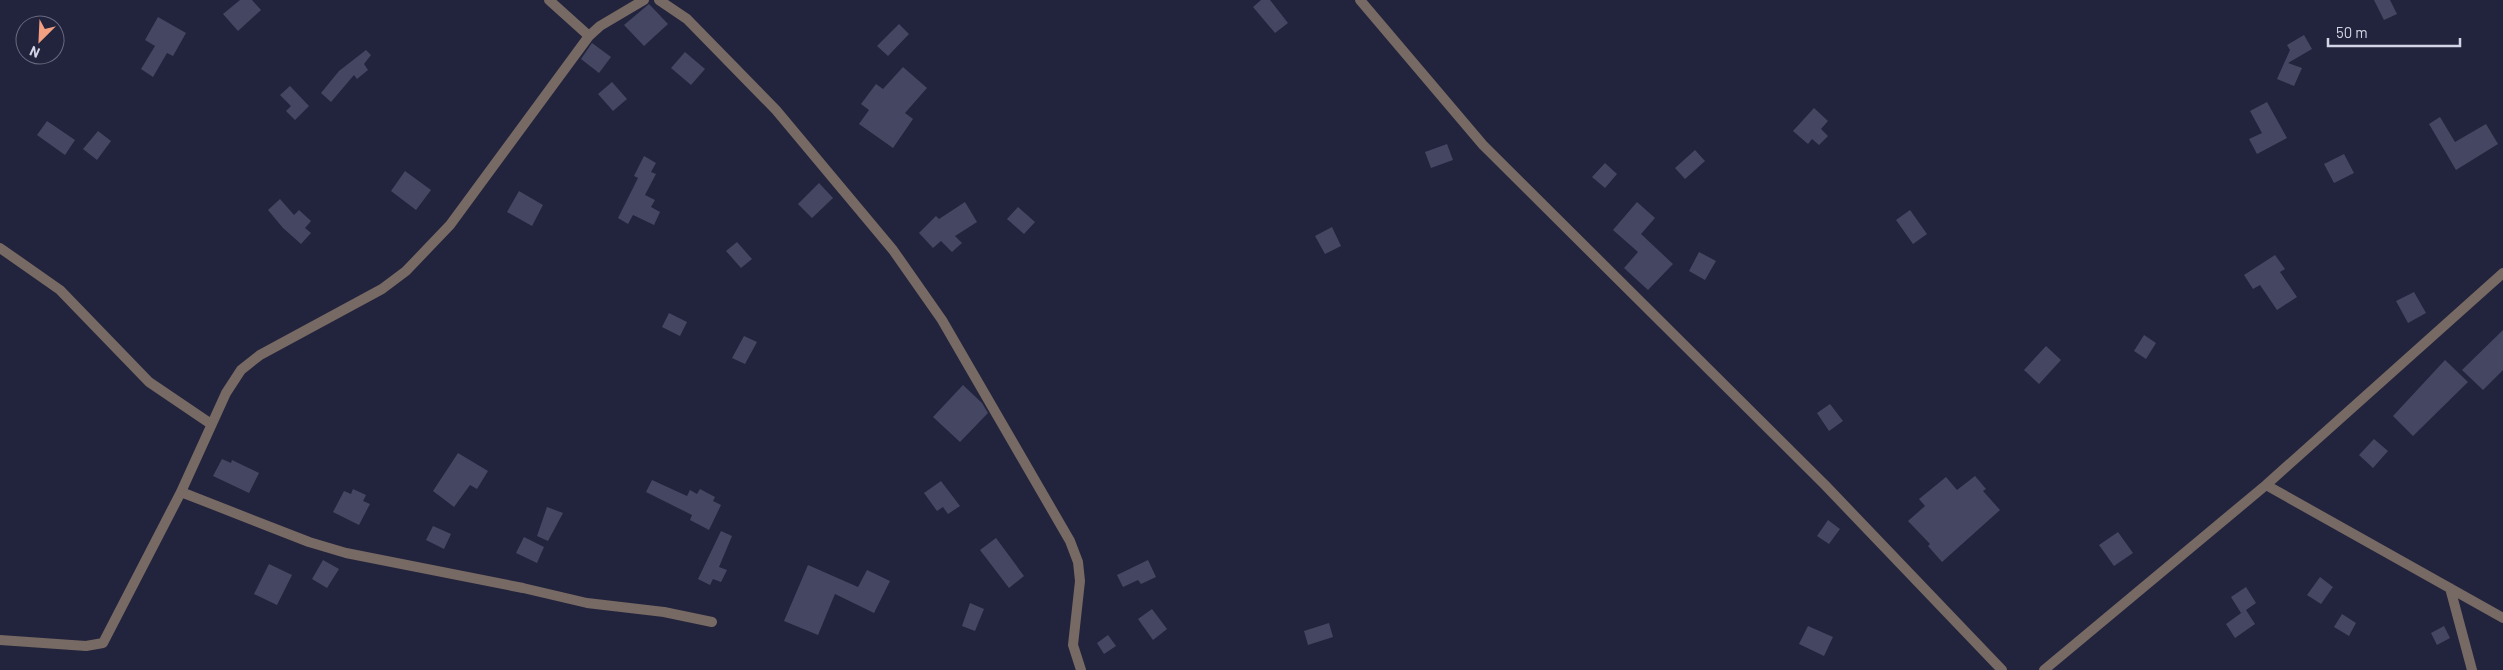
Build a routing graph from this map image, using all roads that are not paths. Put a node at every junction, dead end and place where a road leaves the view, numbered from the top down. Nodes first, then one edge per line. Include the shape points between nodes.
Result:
1 (549, 0) edge
2 (644, 0) edge
3 (659, 0) edge
4 (1360, 0) edge
5 (589, 36) junction
6 (0, 248) edge
7 (2503, 272) edge
8 (211, 424) junction
9 (2266, 485) junction
10 (181, 492) junction
11 (2450, 588) junction
12 (2503, 618) edge
13 (712, 622) dead end
14 (0, 640) edge
15 (1081, 670) edge
16 (2002, 670) edge
17 (2044, 670) edge
18 (2472, 670) edge

1 - 5 street
2 - 5 street
3 - 15 street via 687,19 776,110 893,250 942,320 1070,541 1078,562 1080,581 1073,645
4 - 16 street via 1483,145 1825,485
5 - 8 street via 450,226 406,271 382,289 260,355 241,370
6 - 8 street via 60,290 149,382
7 - 9 street
8 - 10 street
9 - 11 street
9 - 17 street
10 - 13 street via 309,542 346,553 587,603 664,612
10 - 14 street via 104,643 86,646
11 - 12 street
11 - 18 street

